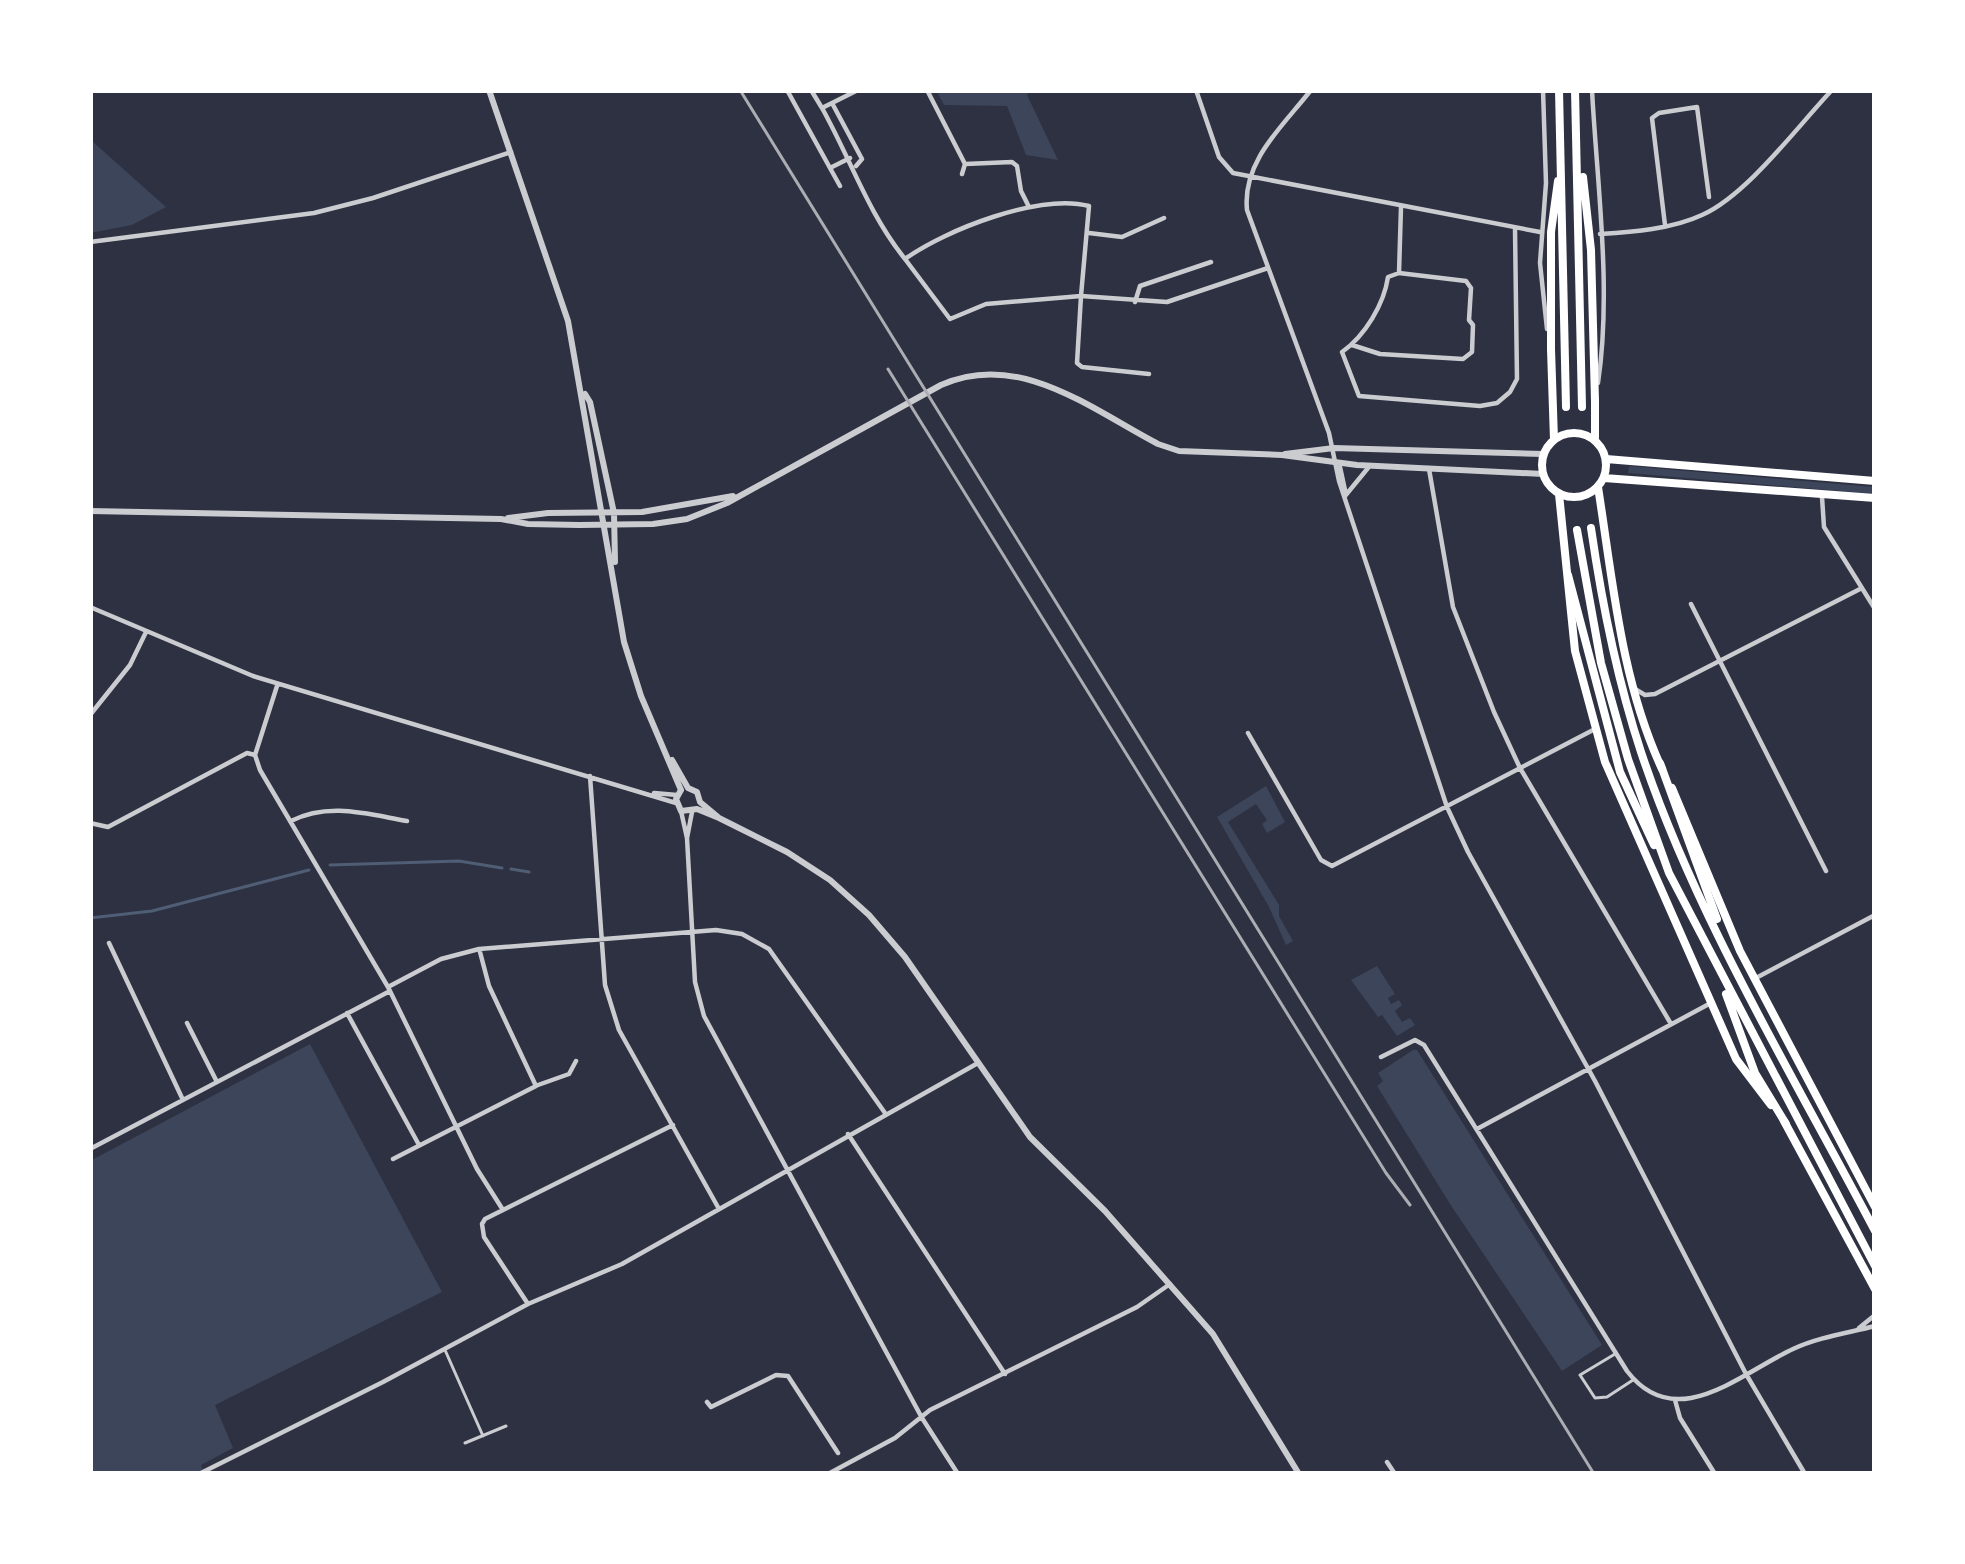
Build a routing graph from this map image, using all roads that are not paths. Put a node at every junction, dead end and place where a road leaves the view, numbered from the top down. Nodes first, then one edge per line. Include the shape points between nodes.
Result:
1 (489, 90) edge
2 (787, 90) edge
3 (812, 90) edge
4 (858, 90) edge
5 (927, 90) edge
6 (1196, 90) edge
7 (1311, 90) edge
8 (1543, 90) edge
9 (1559, 90) edge
10 (1575, 90) edge
11 (1592, 90) edge
12 (1832, 90) edge
13 (832, 104) junction
14 (822, 108) junction
15 (511, 152) junction
16 (1579, 152) junction
17 (1562, 155) junction
18 (850, 158) junction
19 (964, 164) junction
20 (854, 167) junction
21 (830, 168) junction
22 (962, 174) dead end
23 (1250, 178) junction
24 (840, 187) dead end
25 (1709, 197) dead end
26 (1028, 205) junction
27 (1402, 207) junction
28 (1164, 218) dead end
29 (1665, 225) junction
30 (1515, 229) junction
31 (1540, 232) junction
32 (1089, 233) junction
33 (1600, 234) junction
34 (90, 242) edge
35 (905, 260) junction
36 (1211, 262) dead end
37 (1268, 268) junction
38 (1399, 273) junction
39 (1081, 296) junction
40 (1135, 302) junction
41 (1352, 345) junction
42 (1551, 349) junction
43 (1149, 374) dead end
44 (584, 391) junction
45 (1595, 401) junction
46 (1582, 406) dead end
47 (1566, 407) dead end
48 (1553, 440) junction
49 (1595, 440) junction
50 (1334, 448) junction
51 (1544, 454) junction
52 (1282, 455) junction
53 (1606, 459) junction
54 (1338, 463) junction
55 (1370, 466) junction
56 (1429, 469) junction
57 (1543, 474) junction
58 (1604, 478) junction
59 (1875, 481) edge
60 (1598, 487) junction
61 (90, 492) edge
62 (1559, 494) junction
63 (1822, 494) junction
64 (736, 496) junction
65 (1345, 496) junction
66 (1875, 498) edge
67 (90, 511) edge
68 (602, 513) junction
69 (614, 513) junction
70 (501, 519) junction
71 (615, 524) junction
72 (604, 525) junction
73 (1591, 528) dead end
74 (1577, 530) dead end
75 (614, 567) junction
76 (1568, 575) junction
77 (1862, 588) junction
78 (1691, 604) dead end
79 (90, 608) edge
80 (1875, 609) edge
81 (146, 632) junction
82 (1718, 661) junction
83 (278, 684) junction
84 (1635, 689) junction
85 (90, 715) edge
86 (1595, 729) junction
87 (1247, 733) dead end
88 (256, 755) junction
89 (1660, 764) junction
90 (1520, 768) junction
91 (590, 776) junction
92 (680, 797) junction
93 (1447, 807) junction
94 (696, 808) junction
95 (407, 820) dead end
96 (291, 821) junction
97 (90, 823) edge
98 (688, 838) junction
99 (1826, 871) dead end
100 (1669, 873) junction
101 (1875, 915) edge
102 (691, 931) junction
103 (600, 937) junction
104 (109, 943) dead end
105 (479, 949) junction
106 (1733, 959) junction
107 (1714, 965) junction
108 (1754, 979) junction
109 (389, 989) junction
110 (1714, 1001) junction
111 (347, 1013) junction
112 (187, 1023) dead end
113 (1671, 1024) junction
114 (1381, 1057) dead end
115 (576, 1061) dead end
116 (978, 1063) junction
117 (1588, 1069) junction
118 (217, 1082) junction
119 (536, 1086) junction
120 (183, 1100) junction
121 (885, 1113) junction
122 (1786, 1124) junction
123 (673, 1125) junction
124 (455, 1127) junction
125 (1477, 1129) junction
126 (848, 1134) junction
127 (419, 1145) junction
128 (90, 1150) edge
129 (393, 1159) dead end
130 (789, 1167) junction
131 (1875, 1207) edge
132 (503, 1210) junction
133 (720, 1211) junction
134 (1875, 1231) edge
135 (1875, 1266) edge
136 (1170, 1284) junction
137 (1875, 1289) edge
138 (528, 1304) junction
139 (1875, 1316) edge
140 (1875, 1326) edge
141 (1854, 1331) junction
142 (444, 1349) junction
143 (1617, 1353) junction
144 (1005, 1374) junction
145 (1747, 1374) junction
146 (1634, 1380) junction
147 (1675, 1400) junction
148 (707, 1402) dead end
149 (922, 1418) junction
150 (506, 1426) dead end
151 (483, 1436) junction
152 (465, 1443) dead end
153 (838, 1453) dead end
154 (1387, 1462) dead end
155 (199, 1474) edge
156 (828, 1474) edge
157 (958, 1474) edge
158 (1299, 1474) edge
159 (1394, 1474) edge
160 (1714, 1474) edge
161 (1805, 1474) edge

1 - 15 street
2 - 21 street
3 - 14 street
4 - 13 street
5 - 19 street
6 - 23 street via 1223,164
7 - 23 street
8 - 31 street
9 - 17 main road
10 - 16 main road
11 - 33 street
12 - 29 street via 1738,192 1701,216
13 - 14 street
13 - 20 street via 862,159
14 - 18 street
15 - 34 street via 314,213
15 - 44 street
16 - 45 main road
16 - 46 main road
17 - 42 main road via 1551,232
17 - 47 main road
18 - 20 street
18 - 21 street
19 - 22 street
19 - 26 street via 1012,162
20 - 35 street via 862,197
21 - 24 street
23 - 27 street
23 - 37 street via 1247,210
25 - 29 street via 1697,107 1659,112 1652,118
26 - 32 street via 1089,206
26 - 35 street
27 - 30 street
27 - 38 street
28 - 32 street via 1122,237
29 - 33 street
30 - 31 street
30 - 41 street via 1516,379 1502,400 1480,406 1359,397 1342,352
31 - 42 street
32 - 39 street
33 - 45 street
35 - 39 street via 950,319 986,304
36 - 40 street via 1140,286
37 - 40 street via 1167,302
37 - 50 street
38 - 41 street via 1388,277 1384,298
38 - 41 street via 1470,284 1472,352 1435,360
39 - 40 street
39 - 43 street via 1077,363
42 - 48 main road
44 - 68 street
44 - 69 street
45 - 49 main road
48 - 49 main road via 1579,433
48 - 51 main road
49 - 53 main road
50 - 51 street
50 - 52 street
50 - 54 street
51 - 57 main road
52 - 54 street
52 - 64 street via 1179,451 1029,377 995,372 941,385
53 - 58 main road
53 - 59 main road
54 - 55 street
54 - 65 street
55 - 56 street
55 - 65 street
56 - 57 street
56 - 90 street via 1453,607
57 - 62 main road
58 - 60 main road
58 - 63 main road
60 - 62 main road via 1584,496
60 - 84 main road
61 - 67 street
62 - 76 main road
63 - 66 main road
63 - 77 street via 1821,520
64 - 69 street
64 - 71 street via 687,519
65 - 93 street
67 - 70 street
68 - 69 street
68 - 70 street
68 - 72 street
69 - 71 street
70 - 72 street
71 - 72 street
71 - 75 street
72 - 75 street
73 - 106 main road via 1641,751 1694,886
74 - 100 main road via 1601,663
75 - 92 street via 636,682
76 - 86 main road via 1574,651
76 - 100 main road via 1620,772
77 - 80 street
77 - 82 street
78 - 82 street
79 - 81 street
81 - 83 street
81 - 85 street
82 - 84 street via 1649,696
82 - 99 street
83 - 88 street
83 - 91 street
84 - 89 main road
86 - 90 street
86 - 110 main road via 1620,803
87 - 93 street via 1326,865
88 - 96 street
88 - 97 street via 108,827
89 - 106 main road
89 - 108 main road
90 - 93 street
90 - 113 street
91 - 92 street
91 - 103 street
92 - 94 street
92 - 94 street via 697,792
92 - 98 street
93 - 117 street
94 - 98 street
94 - 116 street via 809,866 857,903
95 - 96 street via 331,809
96 - 109 street
98 - 102 street
100 - 107 main road
101 - 108 street
102 - 103 street
102 - 121 street via 742,934 769,949
102 - 130 street via 704,1016
103 - 105 street
103 - 123 street via 614,1018
104 - 120 street
105 - 109 street via 441,959
105 - 119 street
106 - 134 main road
107 - 122 main road via 1744,1050
107 - 135 main road
108 - 131 main road
109 - 111 street
109 - 124 street
110 - 113 street
110 - 122 main road via 1743,1072
111 - 118 street
111 - 127 street
112 - 118 street
113 - 117 street
114 - 125 street via 1420,1041
115 - 119 street via 569,1074
116 - 121 street
116 - 136 street via 1030,1138
117 - 125 street
117 - 145 street
118 - 120 street
119 - 124 street
120 - 128 street
121 - 126 street
122 - 137 main road
123 - 132 street
123 - 133 street
124 - 127 street
124 - 132 street
125 - 143 street
126 - 130 street
126 - 144 street
127 - 129 street
130 - 133 street
130 - 149 street
132 - 138 street via 481,1230
133 - 138 street
136 - 144 street
136 - 158 street via 1213,1334
138 - 142 street
139 - 141 street
140 - 141 street
141 - 145 street via 1802,1345
142 - 151 lane
142 - 155 street
143 - 146 street
143 - 146 lane via 1580,1375 1595,1398
144 - 149 street
145 - 147 street via 1699,1398
145 - 161 street
146 - 147 street
147 - 160 street
148 - 153 street via 788,1376
149 - 156 street
149 - 157 street
150 - 151 lane
151 - 152 lane
154 - 159 street

